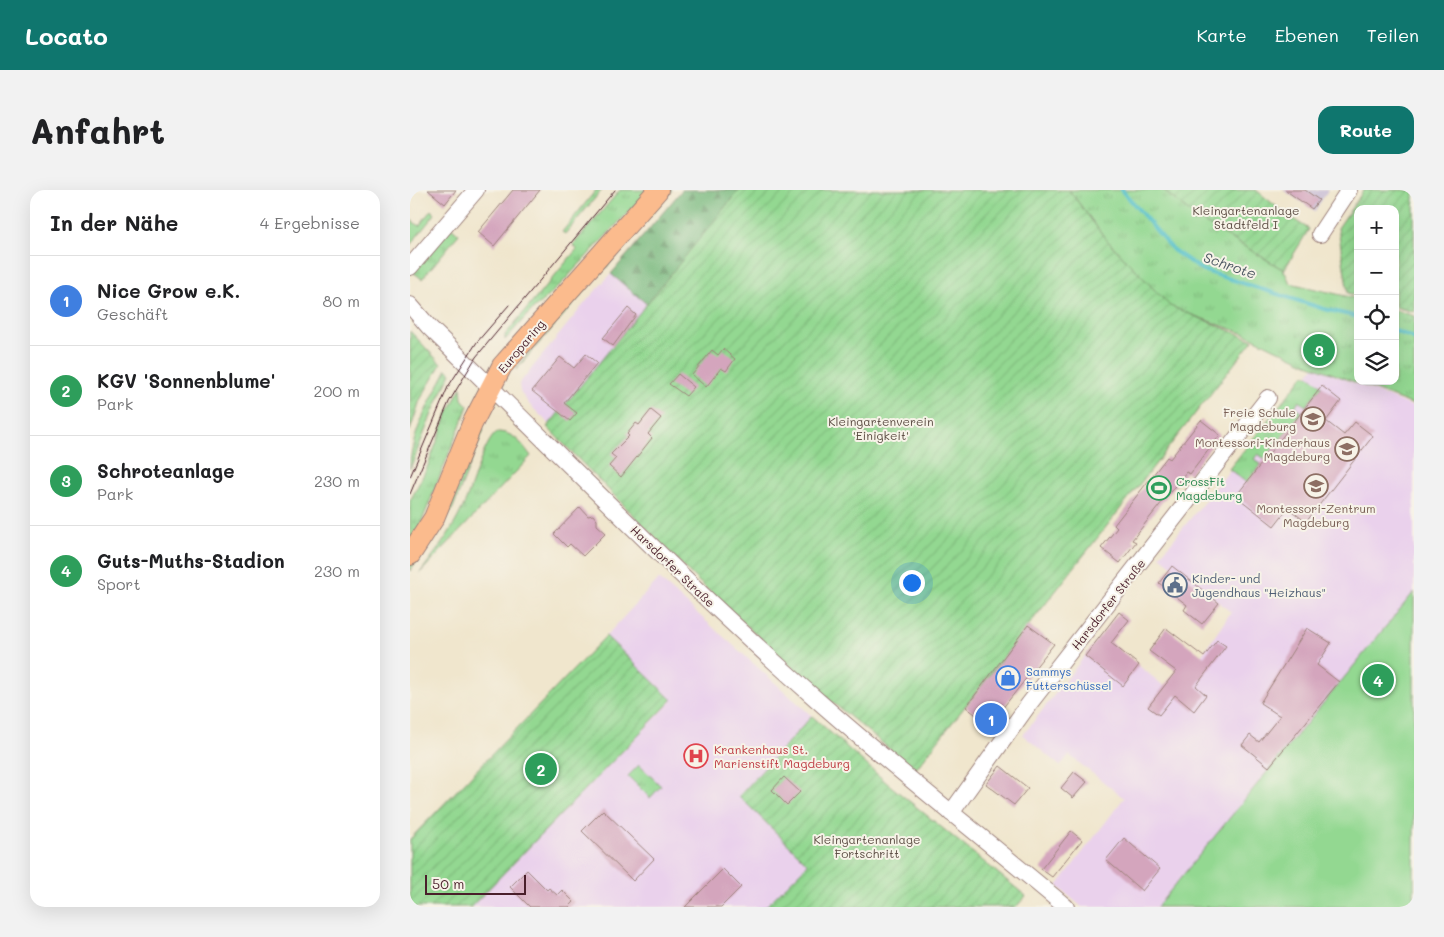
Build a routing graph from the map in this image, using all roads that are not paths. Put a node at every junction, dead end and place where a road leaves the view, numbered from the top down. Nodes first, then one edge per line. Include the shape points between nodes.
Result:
1 (476, 190) edge
2 (658, 190) edge
3 (1349, 190) edge
4 (1320, 234) dead end
5 (410, 267) edge
6 (410, 304) edge
7 (490, 387) junction
8 (1268, 398) dead end
9 (410, 555) edge
10 (951, 813) junction
11 (1066, 907) edge

1 - 5 street
2 - 7 main road, Europaring via 516,349
3 - 4 street
6 - 7 street, Harsdorfer Straße
7 - 9 main road, Europaring via 461,448 434,518
7 - 10 street, Harsdorfer Straße via 746,636
8 - 10 street, Harsdorfer Straße via 1029,704
10 - 11 street, Harsdorfer Straße

